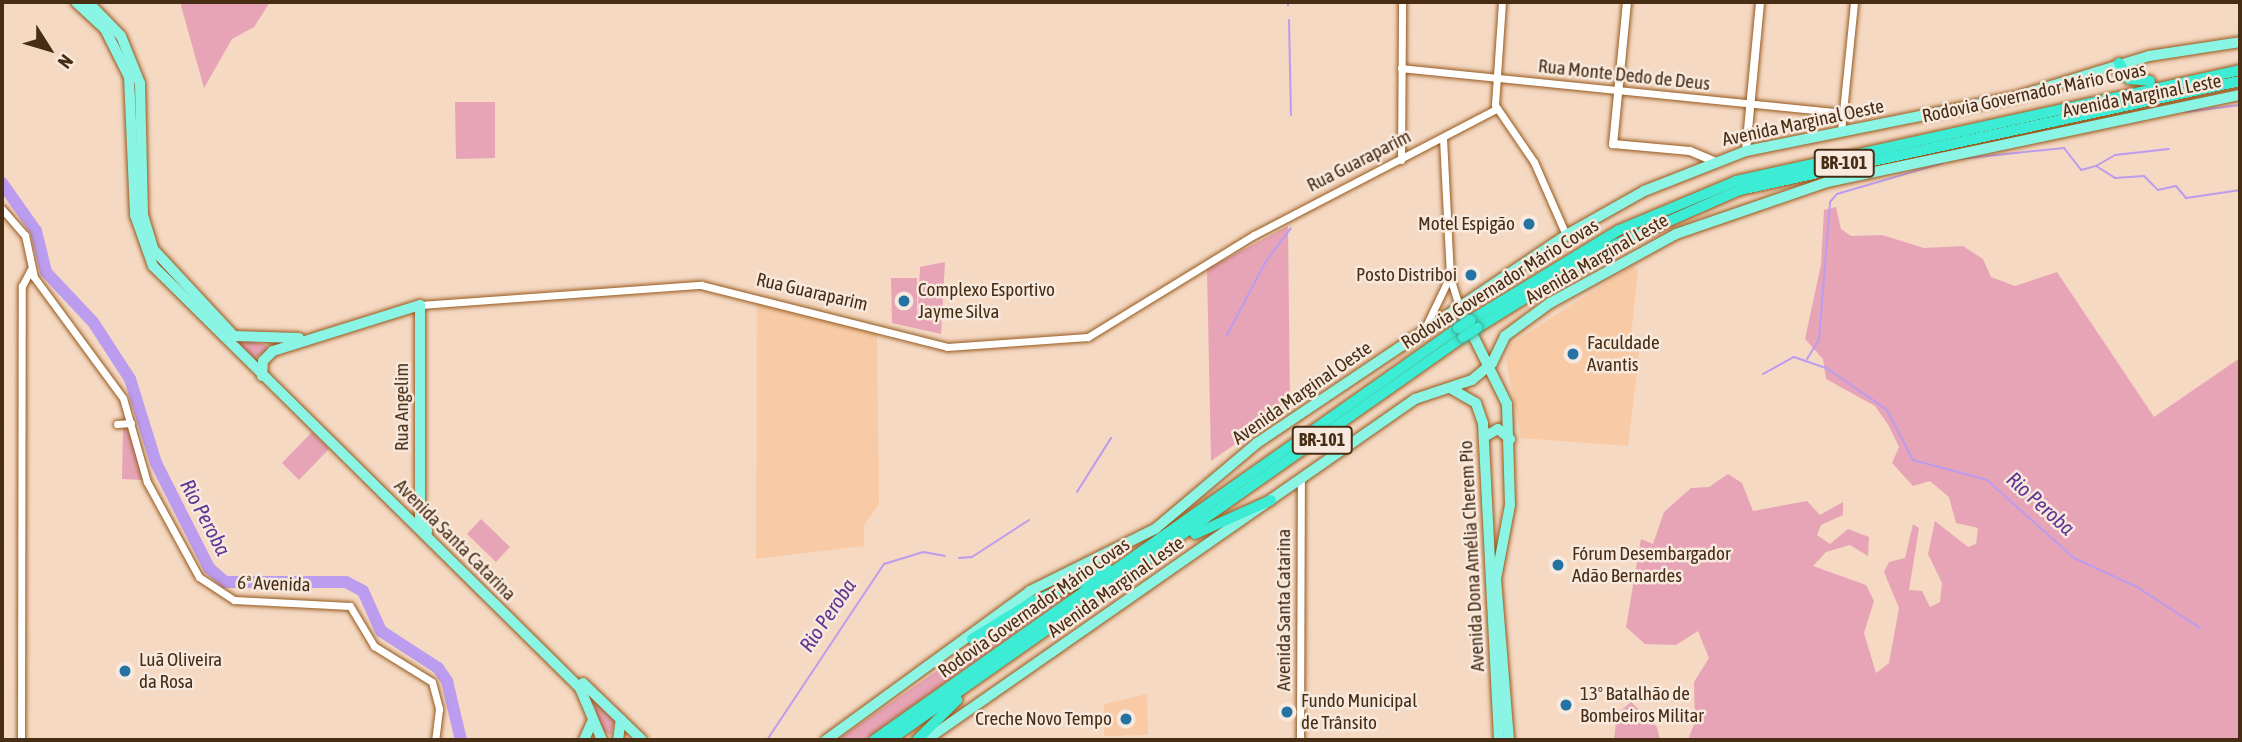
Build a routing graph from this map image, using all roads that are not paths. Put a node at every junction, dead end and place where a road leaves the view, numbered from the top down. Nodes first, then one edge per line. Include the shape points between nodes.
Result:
1 (76, 2) edge
2 (88, 2) edge
3 (1402, 2) edge
4 (1502, 2) edge
5 (1627, 2) edge
6 (1760, 2) edge
7 (1854, 2) edge
8 (2240, 42) edge
9 (2119, 63) junction
10 (1401, 68) junction
11 (2240, 70) edge
12 (1495, 78) junction
13 (2240, 80) edge
14 (2167, 82) junction
15 (1618, 90) junction
16 (2240, 95) edge
17 (1750, 104) junction
18 (1496, 109) junction
19 (1843, 113) junction
20 (1841, 131) junction
21 (1443, 138) junction
22 (1746, 151) junction
23 (1401, 160) junction
24 (1713, 161) junction
25 (2, 209) edge
26 (1566, 235) junction
27 (31, 269) junction
28 (1450, 277) junction
29 (419, 304) junction
30 (1459, 307) junction
31 (1474, 324) junction
32 (1424, 330) junction
33 (1460, 332) junction
34 (314, 337) junction
35 (1492, 363) junction
36 (262, 376) junction
37 (1450, 388) junction
38 (131, 423) junction
39 (117, 424) dead end
40 (1484, 436) junction
41 (1510, 439) junction
42 (1301, 479) junction
43 (1271, 500) junction
44 (420, 509) joint
45 (1179, 540) junction
46 (1129, 562) junction
47 (972, 639) junction
48 (977, 680) junction
49 (594, 719) junction
50 (621, 719) junction
51 (21, 740) edge
52 (435, 740) edge
53 (584, 740) edge
54 (602, 740) edge
55 (618, 740) edge
56 (642, 740) edge
57 (826, 740) edge
58 (874, 740) edge
59 (890, 740) edge
60 (917, 740) edge
61 (926, 740) edge
62 (1300, 740) edge
63 (1499, 740) edge
64 (1509, 740) edge

1 - 36 main road, Avenida Santa Catarina via 105,29 129,77 135,215 146,253 199,317
2 - 34 main road, Rua Guaraparim via 121,36 140,83 149,242 212,317 249,341
3 - 10 street
4 - 12 street
5 - 15 main road
6 - 17 main road
7 - 19 street
8 - 9 main road, Avenida Marginal Oeste
9 - 14 highway via 2135,81
9 - 20 main road, Avenida Marginal Oeste via 2018,96
10 - 12 street, Rua Monte Dedo de Deus
10 - 23 street
11 - 14 highway, Rodovia Governador Mário Covas / BR-101
12 - 15 street, Rua Monte Dedo de Deus
12 - 18 street
13 - 31 highway, Rodovia Governador Mário Covas / BR-101 via 1740,190 1603,250
14 - 31 highway, Rodovia Governador Mário Covas / BR-101 via 1736,181 1619,230
15 - 17 street, Rua Monte Dedo de Deus
15 - 24 main road via 1613,144 1690,151
16 - 35 main road, Avenida Marginal Leste via 2117,117 1747,205 1676,234 1572,290 1505,336
17 - 19 street, Rua Monte Dedo de Deus
17 - 22 main road
18 - 21 street, Rua Guaraparim
18 - 26 street via 1534,162
19 - 20 street
20 - 22 main road, Avenida Marginal Oeste
21 - 23 street, Rua Guaraparim
21 - 28 street
22 - 24 main road, Avenida Marginal Oeste
23 - 29 street, Rua Guaraparim via 1254,235 1088,337 947,347 701,285
24 - 26 main road, Avenida Marginal Oeste
25 - 27 street, 6ª Avenida via 25,235
26 - 30 main road, Avenida Marginal Oeste
27 - 38 street, 6ª Avenida via 117,388
27 - 51 street via 22,286
28 - 30 street
28 - 32 street
29 - 34 main road, Rua Guaraparim
29 - 44 main road, Rua Angelim
30 - 32 main road, Avenida Marginal Oeste
30 - 35 main road, Avenida Dona Amélia Cherem Pio
31 - 33 highway, Rodovia Governador Mário Covas / BR-101, bridge
32 - 47 main road, Avenida Marginal Oeste via 1257,443 1173,517 1030,591
33 - 45 highway, Rodovia Governador Mário Covas / BR-101
33 - 46 highway, Rodovia Governador Mário Covas / BR-101
34 - 36 main road, Rua Guaraparim via 264,358
35 - 37 main road, Avenida Marginal Leste
35 - 41 main road, Avenida Dona Amélia Cherem Pio
36 - 49 main road, Avenida Santa Catarina via 580,688
37 - 40 main road, Avenida Dona Amélia Cherem Pio via 1476,403
37 - 42 main road, Avenida Marginal Leste via 1415,399
38 - 39 street
38 - 52 street, 6ª Avenida via 147,482 207,586 234,600 350,606 374,646 432,682 439,709
40 - 41 main road via 1498,429
40 - 63 main road, Avenida Dona Amélia Cherem Pio
41 - 64 main road, Avenida Dona Amélia Cherem Pio via 1510,505 1496,579
42 - 43 main road, Avenida Marginal Leste
42 - 62 street, Avenida Santa Catarina
43 - 45 highway
43 - 61 main road, Avenida Marginal Leste
44 - 50 main road, Avenida Santa Catarina via 424,527
45 - 48 highway, Rodovia Governador Mário Covas / BR-101
46 - 47 highway via 1034,601
46 - 58 highway, Rodovia Governador Mário Covas / BR-101
47 - 57 main road, Avenida Marginal Oeste
48 - 59 highway, Rodovia Governador Mário Covas / BR-101
48 - 60 highway
49 - 53 main road
49 - 54 main road, Avenida Santa Catarina
50 - 55 main road
50 - 56 main road, Avenida Santa Catarina

